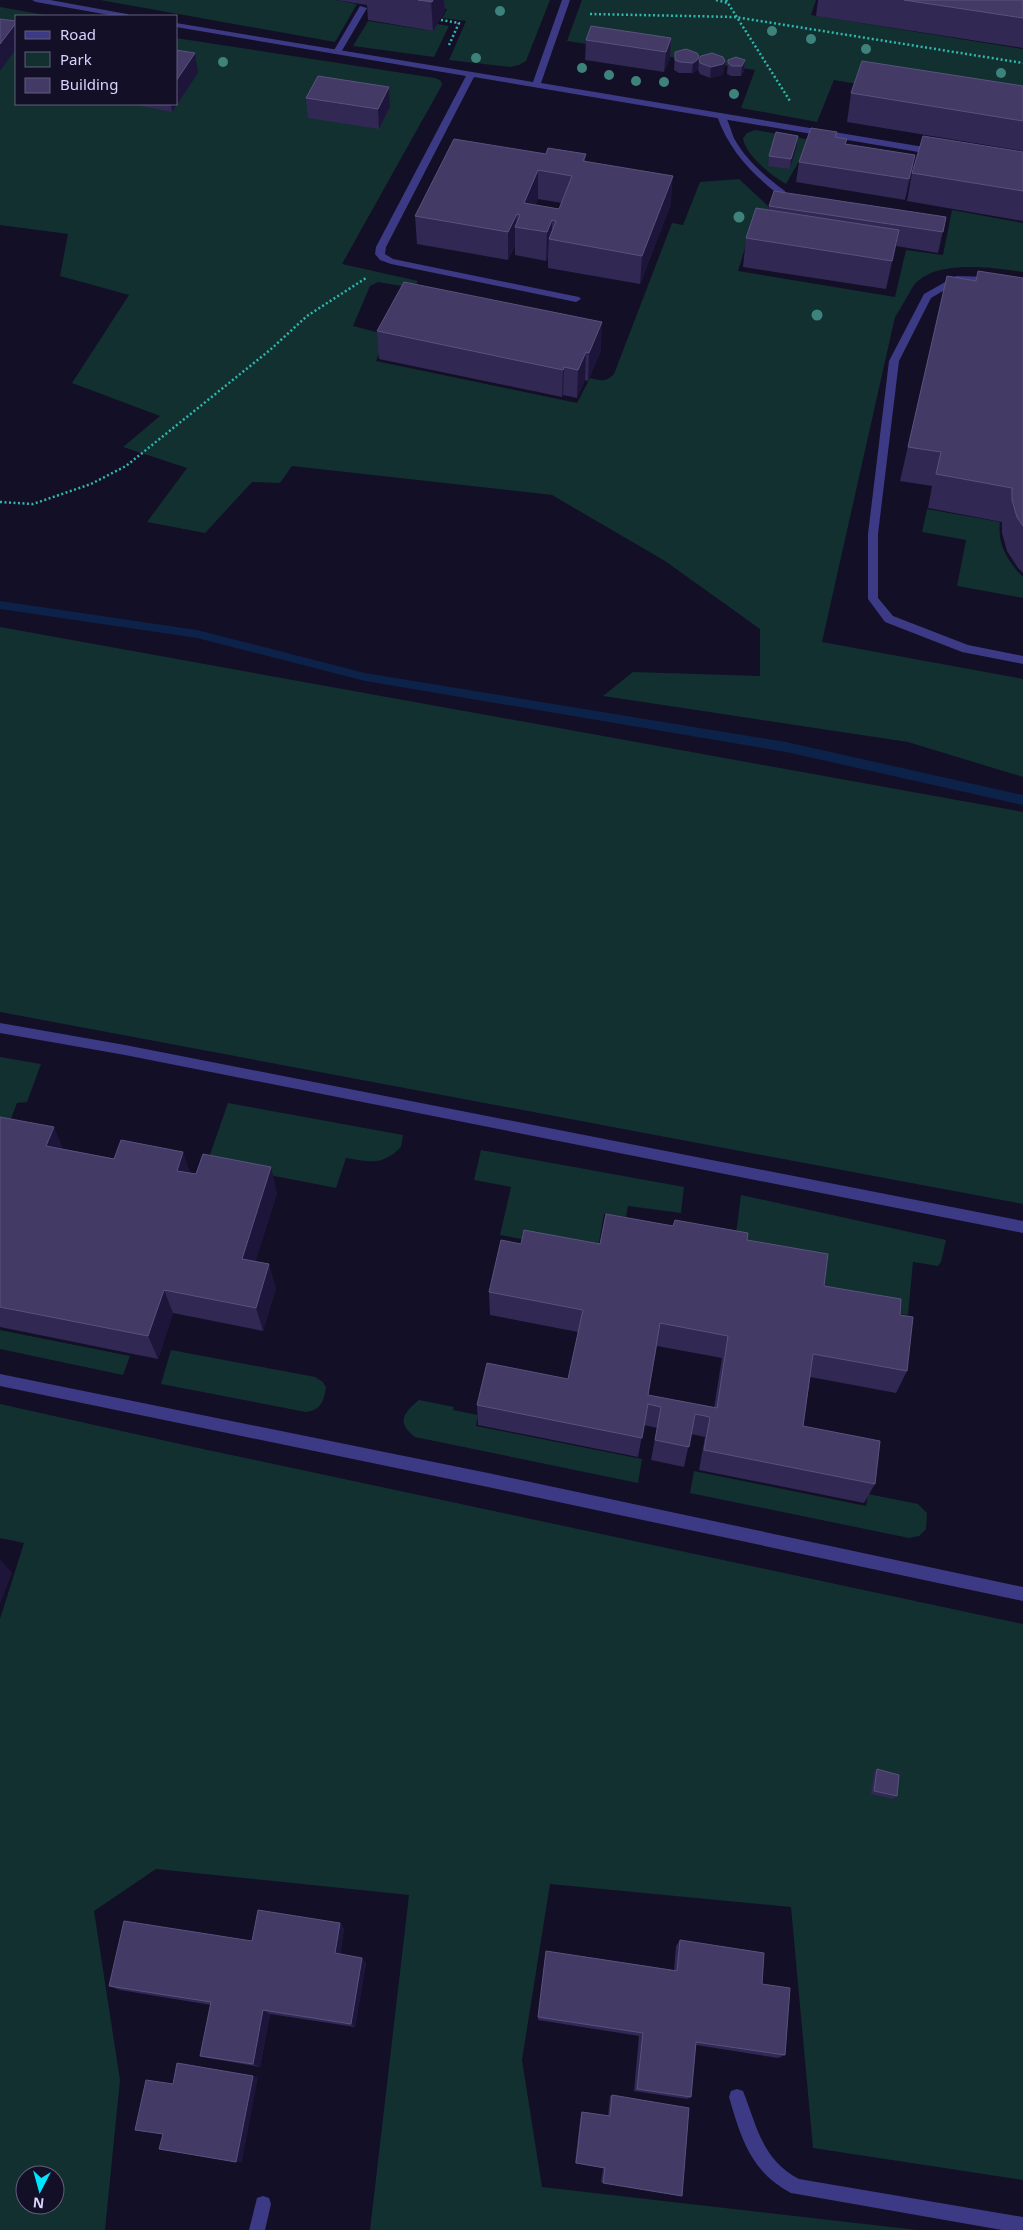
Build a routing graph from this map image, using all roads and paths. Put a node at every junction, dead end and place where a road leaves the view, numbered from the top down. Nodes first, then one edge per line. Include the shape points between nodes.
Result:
1 (36, 0) edge
2 (566, 0) edge
3 (716, 0) edge
4 (726, 0) edge
5 (728, 4) junction
6 (363, 8) dead end
7 (562, 14) junction
8 (121, 15) edge
9 (735, 17) junction
10 (441, 20) dead end
11 (178, 25) edge
12 (337, 52) junction
13 (1023, 63) edge
14 (438, 69) junction
15 (471, 74) junction
16 (536, 85) junction
17 (720, 116) junction
18 (810, 131) junction
19 (946, 154) edge
20 (782, 193) edge
21 (391, 262) junction
22 (1023, 281) edge
23 (576, 300) dead end
24 (0, 502) edge
25 (1023, 660) edge
26 (0, 1028) edge
27 (1023, 1227) edge
28 (0, 1380) edge
29 (1023, 1594) edge
30 (737, 2097) dead end
31 (263, 2204) dead end
32 (1023, 2225) edge
33 (257, 2230) edge

1 - 8 street
2 - 7 street
3 - 5 path
4 - 5 path
5 - 9 path
6 - 12 street
7 - 9 path
7 - 16 street
9 - 13 path
9 - 18 path
10 - 14 path via 459,23
11 - 12 street
12 - 14 street
14 - 15 street
15 - 16 street
15 - 21 street via 381,247 382,258
16 - 17 street
17 - 18 street
17 - 20 street via 732,145 760,176
18 - 19 street
21 - 23 street
21 - 24 path via 307,316 270,350 126,466 91,484 33,504
22 - 25 street via 956,279 927,296 894,361 873,534 873,599 889,619 966,648
26 - 27 street
28 - 29 street
30 - 32 street via 749,2134 768,2168 797,2187
31 - 33 street

